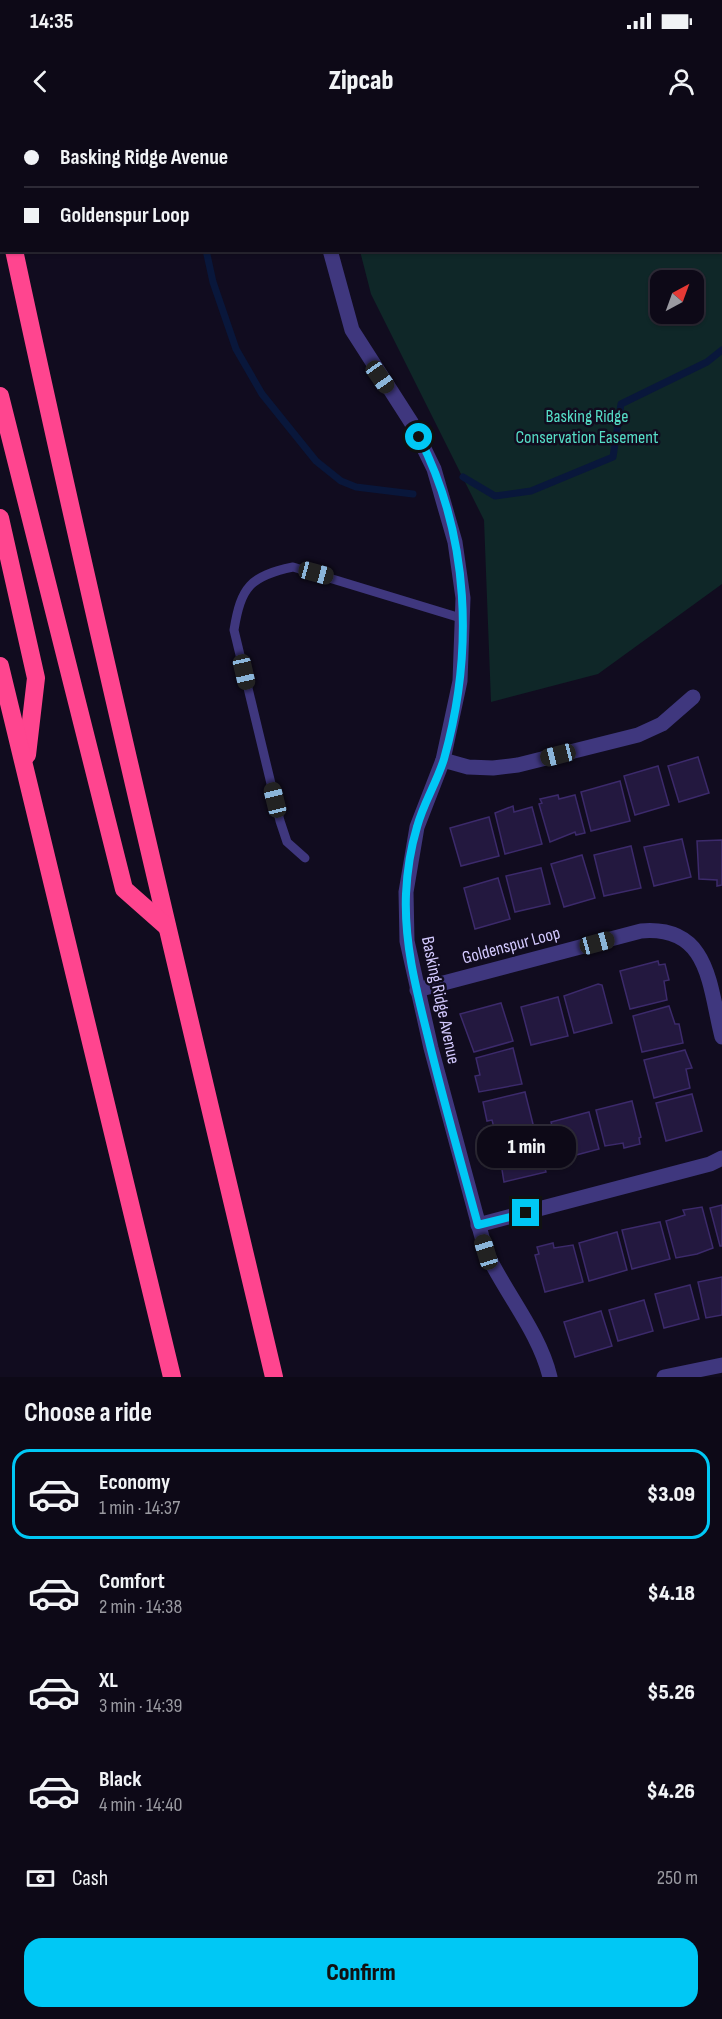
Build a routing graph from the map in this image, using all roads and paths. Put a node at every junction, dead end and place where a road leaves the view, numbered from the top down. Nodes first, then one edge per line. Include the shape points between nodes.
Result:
1 (14, 252) edge
2 (331, 252) edge
3 (0, 396) edge
4 (0, 518) edge
5 (464, 619) junction
6 (0, 666) edge
7 (693, 697) dead end
8 (443, 760) junction
9 (25, 766) junction
10 (305, 858) dead end
11 (167, 927) junction
12 (417, 990) junction
13 (722, 1037) edge
14 (722, 1158) edge
15 (478, 1225) junction
16 (722, 1365) edge
17 (172, 1377) edge
18 (274, 1377) edge
19 (550, 1377) edge
20 (664, 1377) edge

1 - 11 highway
2 - 5 street, Basking Ridge Avenue via 352,330 411,422 434,469 455,542
3 - 11 highway via 124,890
4 - 9 highway via 36,678
5 - 8 street, Basking Ridge Avenue via 460,681
5 - 10 lane via 293,567 266,572 251,584 239,603 234,630 280,821 287,842
6 - 9 highway
7 - 8 street via 662,724 617,741 501,767 468,767
8 - 12 street, Basking Ridge Avenue via 417,827 406,892 406,941
9 - 17 highway
11 - 18 highway
12 - 13 street, Goldenspur Loop via 661,929 678,934 695,947 703,963
12 - 15 street, Basking Ridge Avenue
14 - 15 street
15 - 19 street, Basking Ridge Avenue via 486,1252 534,1337
16 - 20 street

